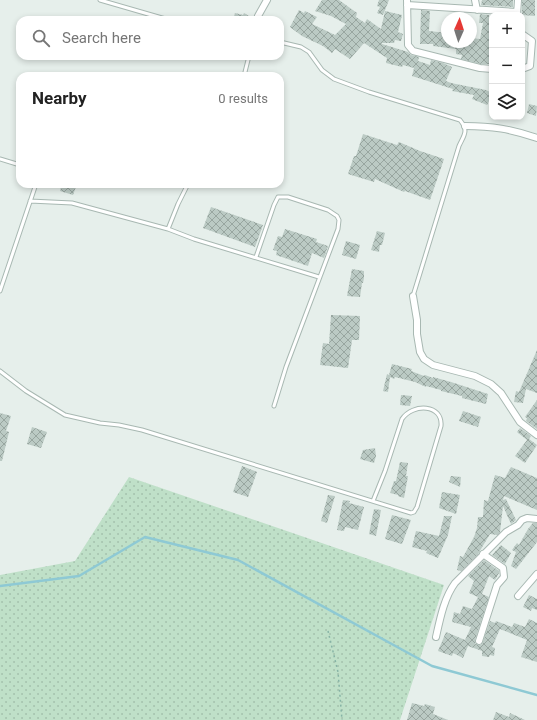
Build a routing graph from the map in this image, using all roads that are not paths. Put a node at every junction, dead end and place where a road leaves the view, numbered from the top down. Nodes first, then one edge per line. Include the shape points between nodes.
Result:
1 (100, 0) edge
2 (266, 0) edge
3 (449, 0) edge
4 (474, 0) edge
5 (518, 0) edge
6 (407, 3) edge
7 (446, 7) junction
8 (477, 10) junction
9 (497, 12) edge
10 (517, 12) edge
11 (155, 16) edge
12 (258, 16) dead end
13 (525, 36) edge
14 (284, 43) edge
15 (248, 60) edge
16 (530, 66) junction
17 (525, 68) edge
18 (537, 68) edge
19 (489, 69) edge
20 (245, 72) edge
21 (465, 126) junction
22 (537, 138) edge
23 (0, 159) edge
24 (16, 164) edge
25 (35, 188) edge
26 (186, 188) edge
27 (30, 201) junction
28 (168, 229) junction
29 (256, 257) junction
30 (319, 278) junction
31 (0, 291) edge
32 (413, 296) joint
33 (0, 372) edge
34 (274, 406) dead end
35 (537, 435) edge
36 (373, 501) junction
37 (537, 519) edge
38 (483, 554) junction
39 (537, 574) edge
40 (518, 596) dead end
41 (436, 637) dead end
42 (479, 641) dead end

1 - 11 lane
2 - 12 street
3 - 7 street
4 - 8 street
5 - 10 street
6 - 7 street
6 - 19 street via 410,48 418,53
7 - 8 street
8 - 9 street
13 - 16 street via 531,39 533,44
14 - 21 lane via 301,47 308,52 334,80 460,120
15 - 20 lane
16 - 17 street
16 - 18 street
21 - 22 street via 505,128
21 - 32 lane via 466,130
23 - 24 lane
25 - 27 lane
26 - 28 lane
27 - 28 lane via 72,203
27 - 31 lane
28 - 29 lane
29 - 30 lane
29 - 30 lane via 278,197 288,197 328,210 337,216 338,229
30 - 34 lane
32 - 35 street via 420,352 424,359 433,365 475,376 491,384 520,422
33 - 36 lane via 65,415 100,424 142,430
36 - 36 lane via 414,512 441,426 442,420 434,411 426,408 406,412
37 - 38 street via 522,520
38 - 41 street via 450,589
38 - 42 street via 503,568 504,577 498,585
39 - 40 street

